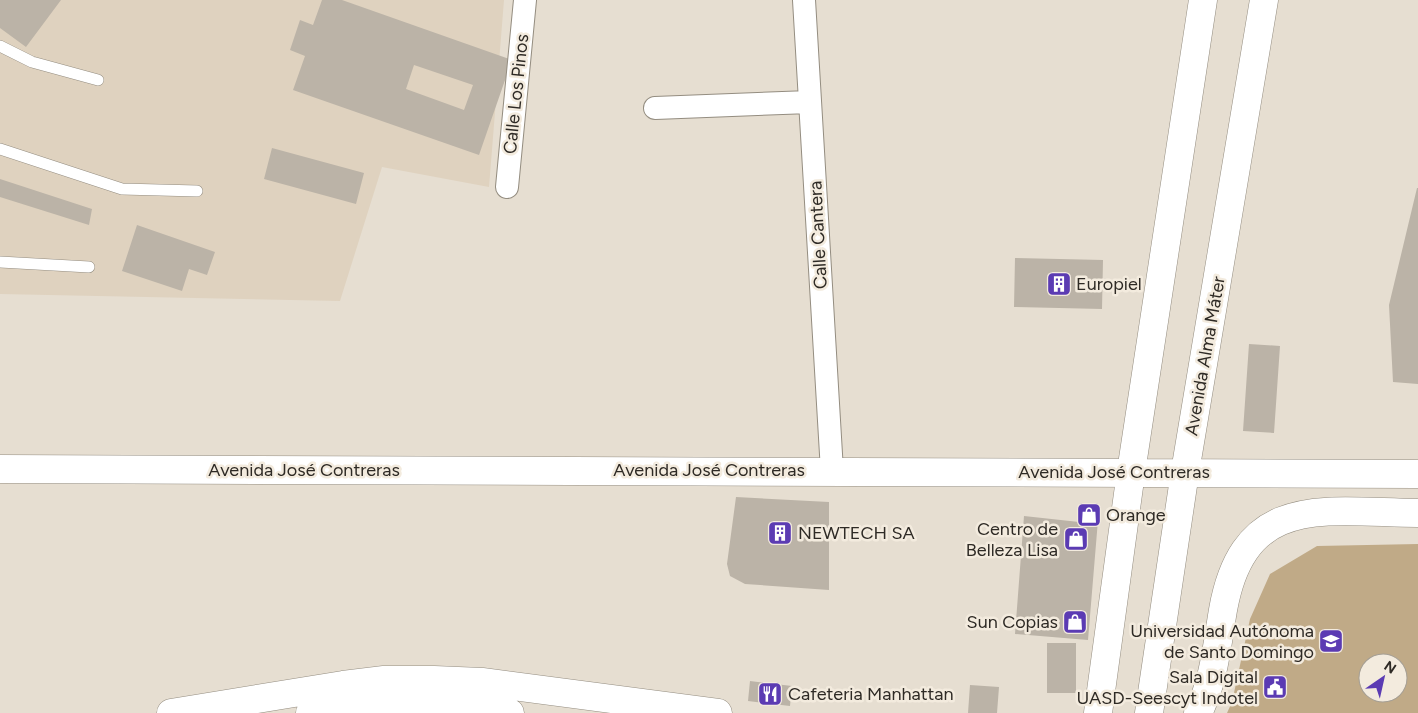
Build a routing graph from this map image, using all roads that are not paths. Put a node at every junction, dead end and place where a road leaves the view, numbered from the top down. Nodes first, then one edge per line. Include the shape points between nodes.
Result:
1 (525, 0) edge
2 (804, 0) edge
3 (1203, 0) edge
4 (1264, 0) edge
5 (0, 46) edge
6 (98, 80) dead end
7 (810, 102) junction
8 (655, 108) dead end
9 (0, 149) edge
10 (507, 187) dead end
11 (197, 191) dead end
12 (0, 262) edge
13 (89, 267) dead end
14 (0, 469) edge
15 (832, 471) junction
16 (1131, 472) junction
17 (1185, 472) junction
18 (1418, 474) edge
19 (1418, 513) edge
20 (1099, 711) edge
21 (171, 713) edge
22 (310, 713) edge
23 (510, 713) edge
24 (718, 713) edge
25 (1148, 713) edge
26 (1198, 713) edge

1 - 10 street, Calle Los Pinos
2 - 7 street, Calle Cantera
3 - 16 main road
4 - 17 main road, Avenida Alma Máter
5 - 6 lane via 32,62
7 - 8 street
7 - 15 street, Calle Cantera
9 - 11 lane via 122,189
12 - 13 lane
14 - 15 main road, Avenida José Contreras
15 - 16 main road, Avenida José Contreras
16 - 17 main road, Avenida José Contreras
16 - 20 main road
17 - 18 main road, Avenida José Contreras
17 - 25 main road, Avenida Alma Máter
19 - 26 main road via 1310,512 1279,521 1261,533 1246,548 1228,586 1208,689
21 - 24 main road via 343,685 384,680 434,680 482,682
22 - 23 main road via 358,705 394,704 439,704

